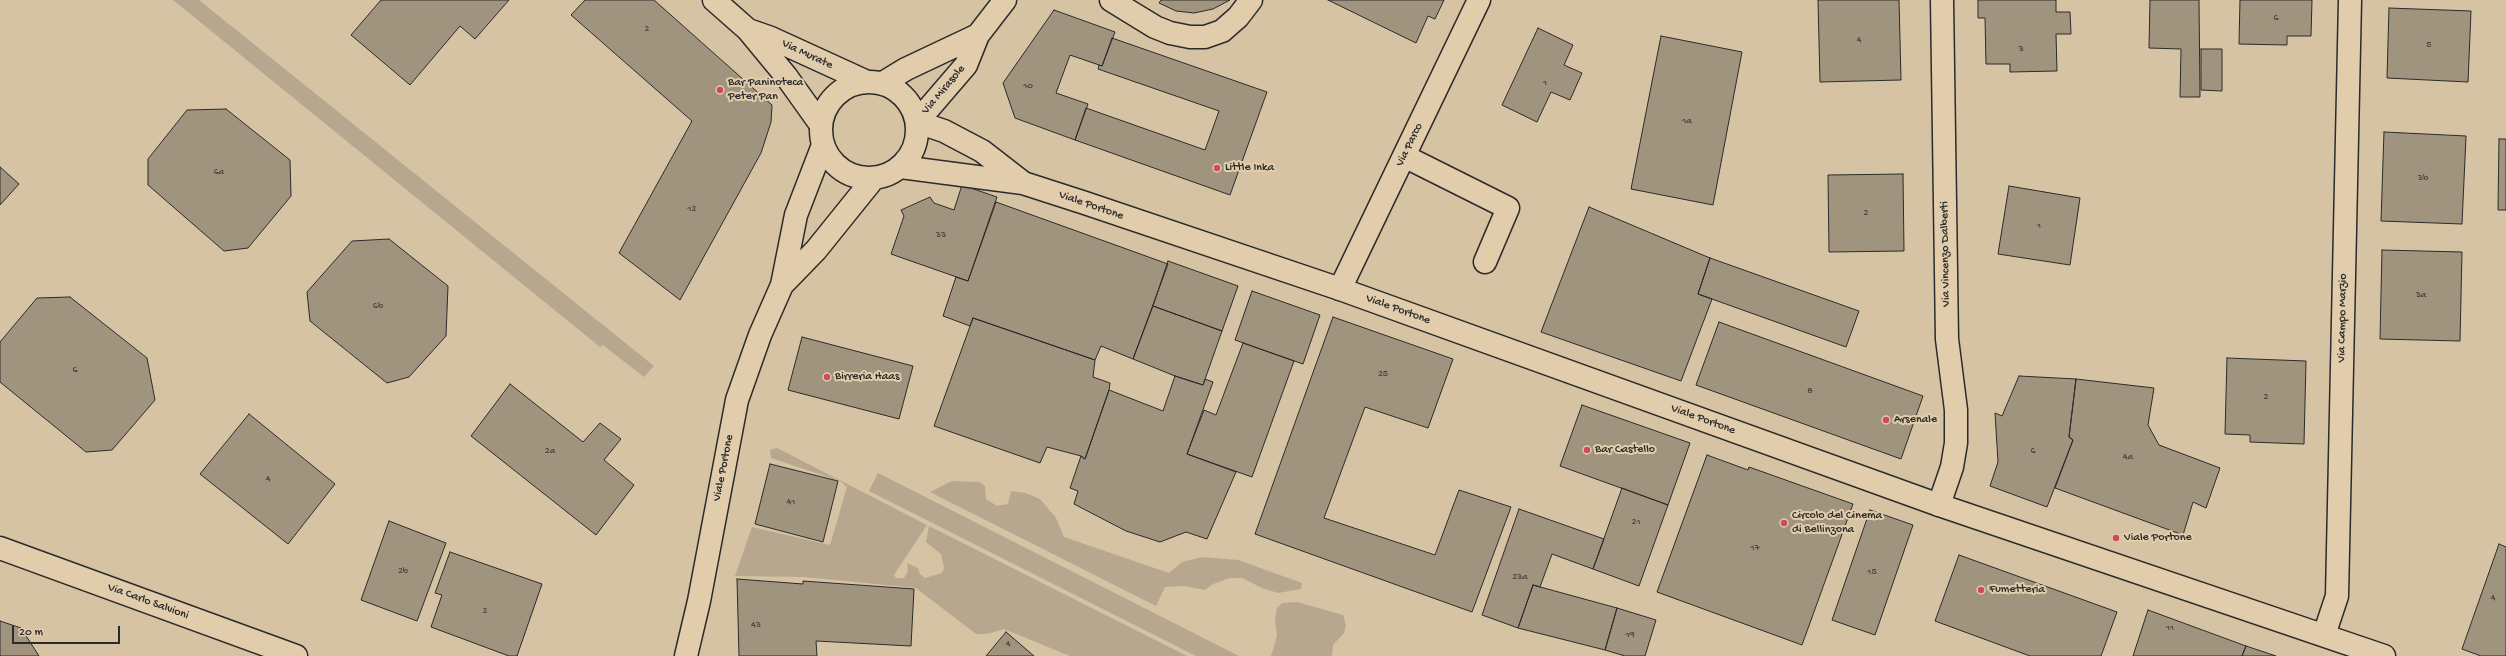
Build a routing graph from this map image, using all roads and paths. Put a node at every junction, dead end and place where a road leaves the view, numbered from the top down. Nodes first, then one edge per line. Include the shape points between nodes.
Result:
1 (714, 0) edge
2 (1005, 0) edge
3 (1111, 0) edge
4 (1251, 0) edge
5 (1479, 0) edge
6 (1942, 0) edge
7 (2350, 0) edge
8 (748, 30) junction
9 (978, 35) junction
10 (874, 82) junction
11 (917, 122) junction
12 (822, 135) junction
13 (1404, 156) junction
14 (901, 167) junction
15 (874, 178) junction
16 (1023, 183) junction
17 (1485, 262) dead end
18 (782, 286) junction
19 (1340, 290) junction
20 (1939, 505) junction
21 (0, 548) edge
22 (2324, 635) junction
23 (296, 656) edge
24 (686, 656) edge
25 (2384, 656) edge

1 - 8 main road, Via Murate
2 - 9 main road, Via Mirasole
3 - 4 main road via 1154,27 1190,37 1222,31 1238,17
5 - 13 main road, Via Parco
6 - 20 main road, Via Vincenzo Dalberti via 1947,339 1956,410 1956,443 1952,467
7 - 22 main road, Via Campo Marzio via 2337,596
8 - 10 main road, Via Murate
8 - 12 main road, Via Murate via 786,76
9 - 10 main road, Via Mirasole
9 - 11 main road, Via Mirasole via 966,65
10 - 11 main road via 902,94 914,111
10 - 12 main road via 844,88 834,97 826,107
11 - 14 main road via 915,147
11 - 16 main road, Viale Portone via 944,131 982,151
12 - 15 main road via 837,166 848,173
12 - 18 main road, Viale Portone via 796,215
13 - 17 main road via 1508,208
13 - 19 main road, Via Parco
14 - 15 main road
14 - 16 main road, Viale Portone
15 - 18 main road, Viale Portone via 816,250
16 - 19 main road, Viale Portone
18 - 24 main road, Viale Portone via 760,335 737,400 699,601
19 - 20 main road, Viale Portone
20 - 22 main road, Viale Portone
21 - 23 main road, Via Carlo Salvioni
22 - 25 main road, Viale Portone

